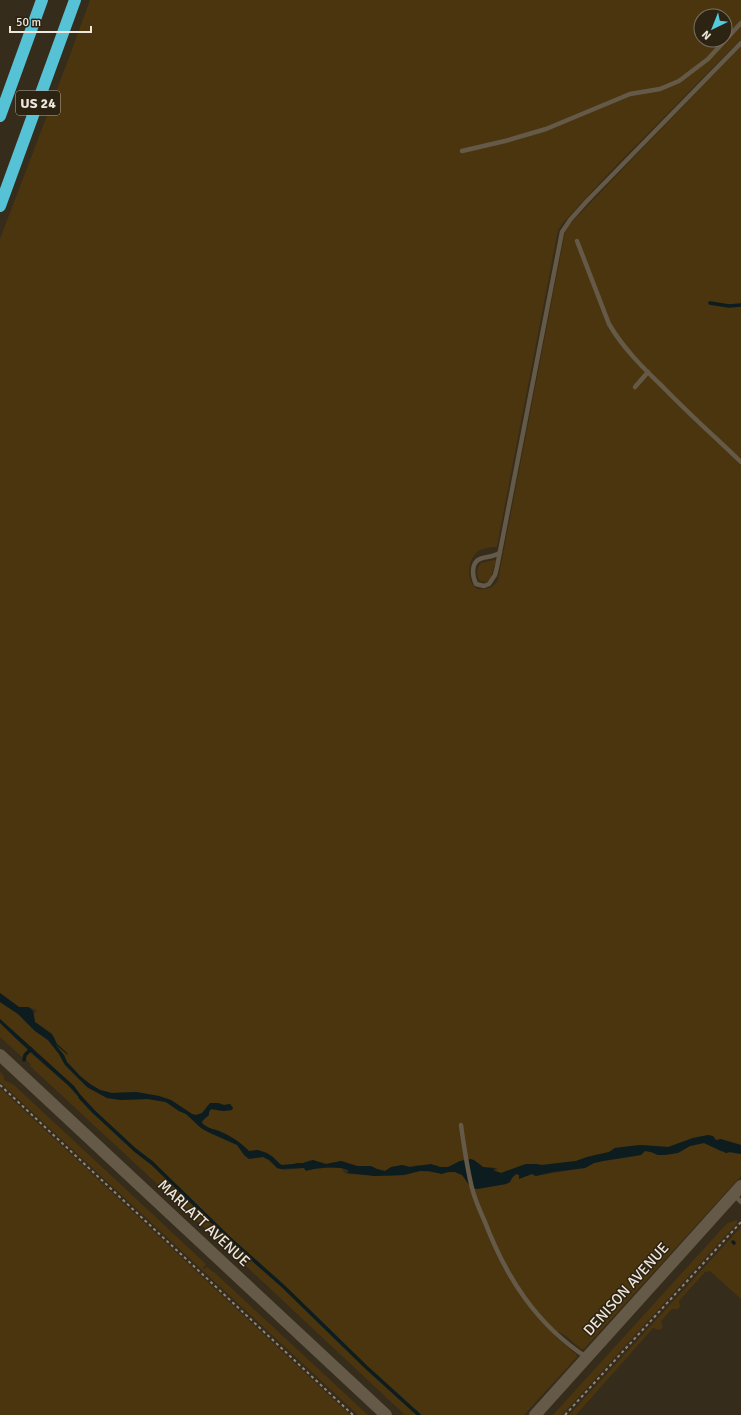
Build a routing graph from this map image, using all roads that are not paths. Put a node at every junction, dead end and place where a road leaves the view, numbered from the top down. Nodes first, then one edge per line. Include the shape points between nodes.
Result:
1 (42, 0) edge
2 (75, 0) edge
3 (741, 23) edge
4 (741, 43) edge
5 (0, 116) edge
6 (462, 151) dead end
7 (0, 206) edge
8 (577, 241) dead end
9 (648, 372) junction
10 (635, 387) dead end
11 (741, 462) edge
12 (500, 552) junction
13 (0, 1055) edge
14 (461, 1125) dead end
15 (738, 1194) edge
16 (587, 1358) junction
17 (386, 1415) edge
18 (535, 1415) edge

1 - 5 highway, US 24
2 - 7 highway, US 24
3 - 6 lane via 708,59 679,81 660,89 630,94 546,129
4 - 12 lane via 593,195 562,232
8 - 9 lane via 609,324
9 - 10 lane
9 - 11 lane
12 - 12 lane via 492,581 484,586 476,584 473,570 477,560
13 - 17 main road, MARLATT AVENUE
14 - 16 lane via 474,1193 501,1262 526,1301 562,1338
15 - 16 main road, DENISON AVENUE
16 - 18 main road, DENISON AVENUE

